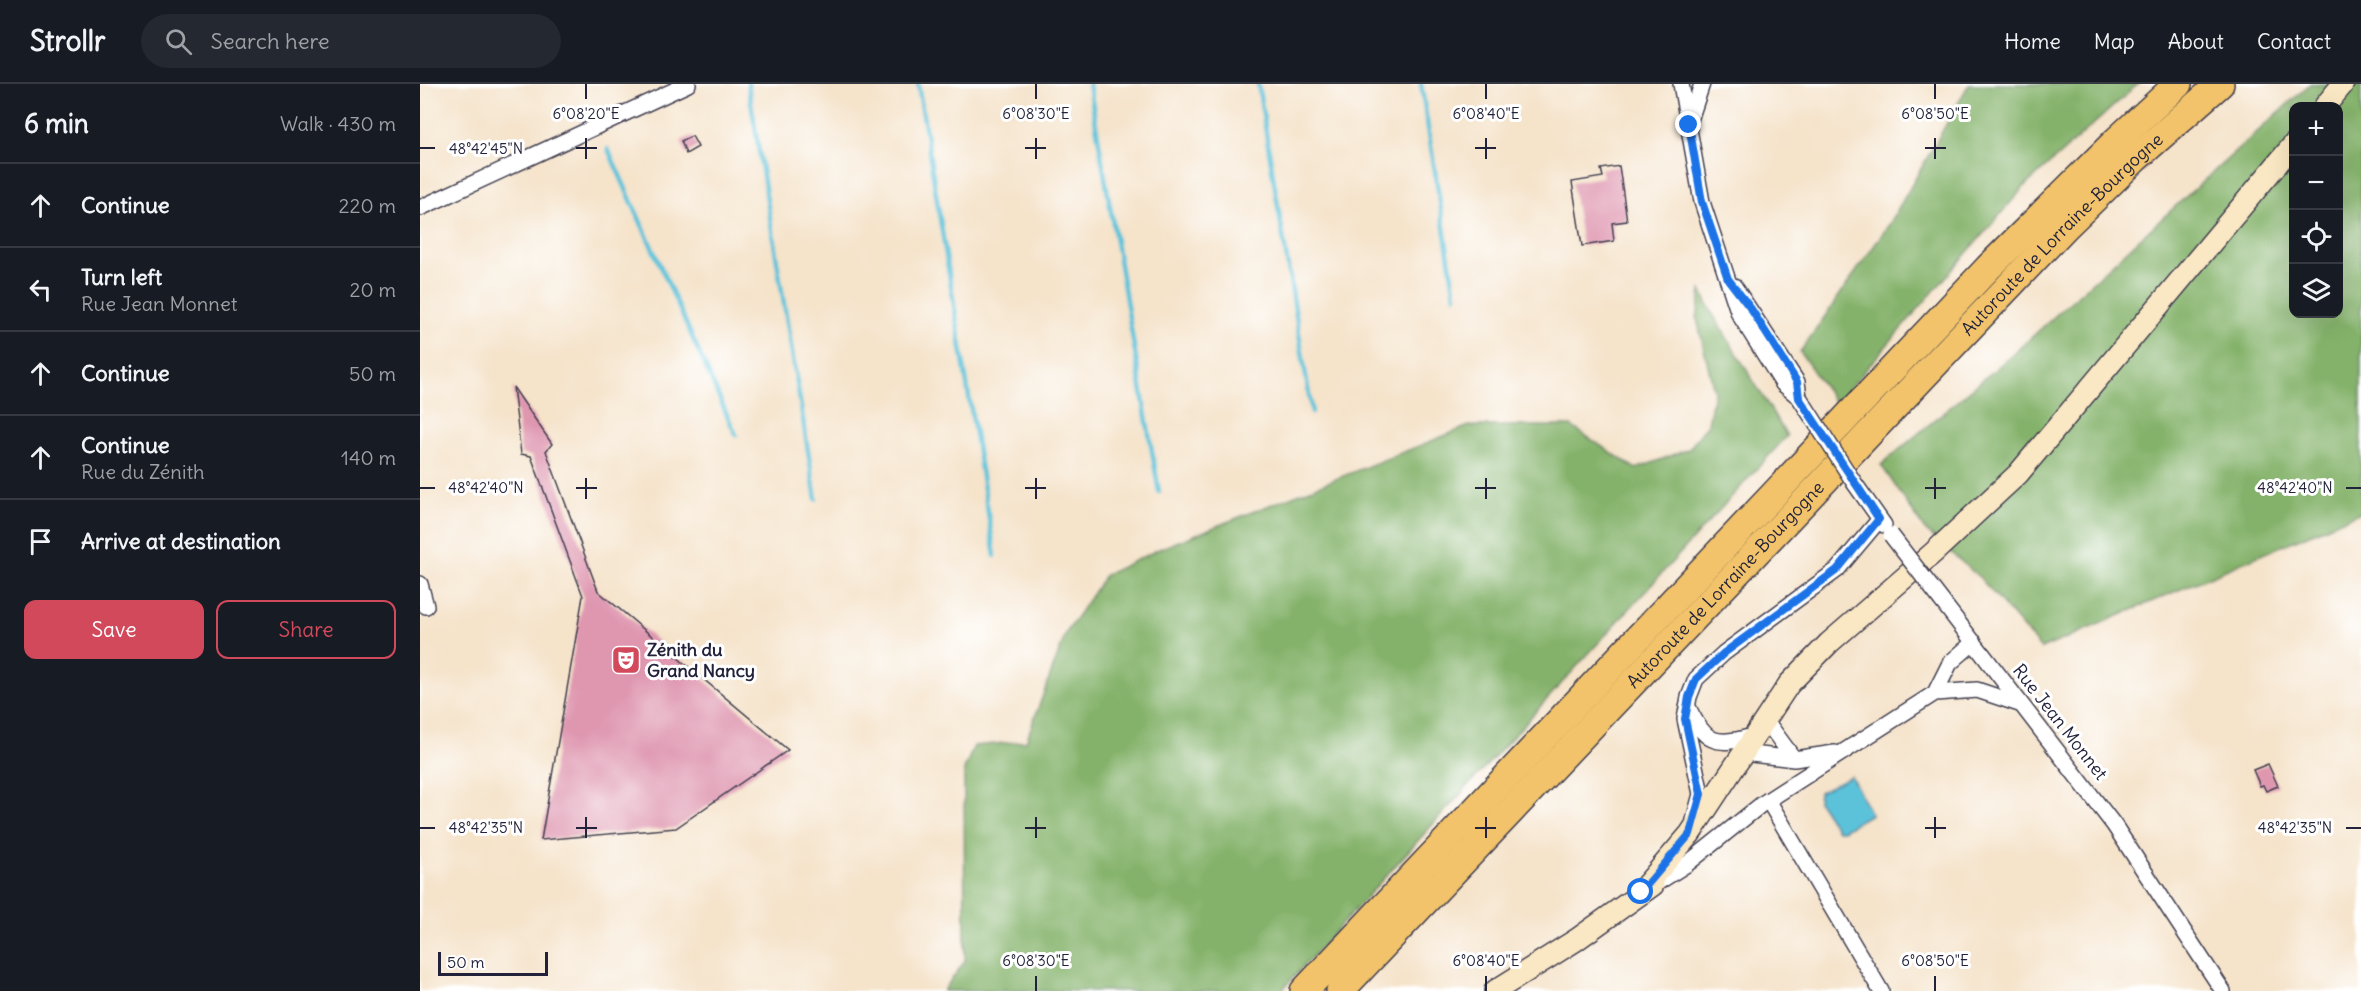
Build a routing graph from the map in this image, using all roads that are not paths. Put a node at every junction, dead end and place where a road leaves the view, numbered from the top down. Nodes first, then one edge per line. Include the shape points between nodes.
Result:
1 (688, 84) edge
2 (1681, 84) edge
3 (1702, 84) edge
4 (2178, 84) edge
5 (2220, 84) edge
6 (2343, 84) edge
7 (2328, 102) edge
8 (1689, 125) junction
9 (2289, 150) edge
10 (420, 208) edge
11 (1879, 519) junction
12 (420, 585) edge
13 (426, 606) dead end
14 (1974, 642) junction
15 (1935, 693) junction
16 (2022, 705) junction
17 (1688, 707) junction
18 (1756, 743) junction
19 (1850, 748) junction
20 (1794, 759) junction
21 (1768, 800) junction
22 (1690, 834) junction
23 (1649, 888) junction
24 (1304, 991) edge
25 (1340, 991) edge
26 (1495, 991) edge
27 (1881, 991) edge
28 (2223, 991) edge

1 - 10 street
2 - 8 street, Rue Jean Monnet
3 - 8 street
4 - 24 highway, Autoroute de Lorraine-Bourgogne via 1988,268
5 - 25 highway, Autoroute de Lorraine-Bourgogne via 2066,226
6 - 7 street
8 - 11 street, Rue Jean Monnet, bridge via 1702,202 1739,314 1783,384 1799,398
9 - 18 street via 2018,474 1818,654 1790,684
11 - 14 street, Rue Jean Monnet, bridge
11 - 17 street via 1837,570 1710,663 1692,687
12 - 13 street
14 - 15 street via 1950,663
14 - 16 street, Rue Jean Monnet
15 - 16 street via 1977,690
15 - 19 street
16 - 28 street, Rue Jean Monnet via 2114,825
17 - 18 street via 1695,722 1714,740
17 - 22 street via 1686,729 1701,794
18 - 20 street
18 - 20 street
18 - 22 street
18 - 23 street via 1718,812
19 - 20 street via 1821,757
19 - 21 street
21 - 23 street via 1687,864
21 - 27 street
22 - 23 street
23 - 26 street

